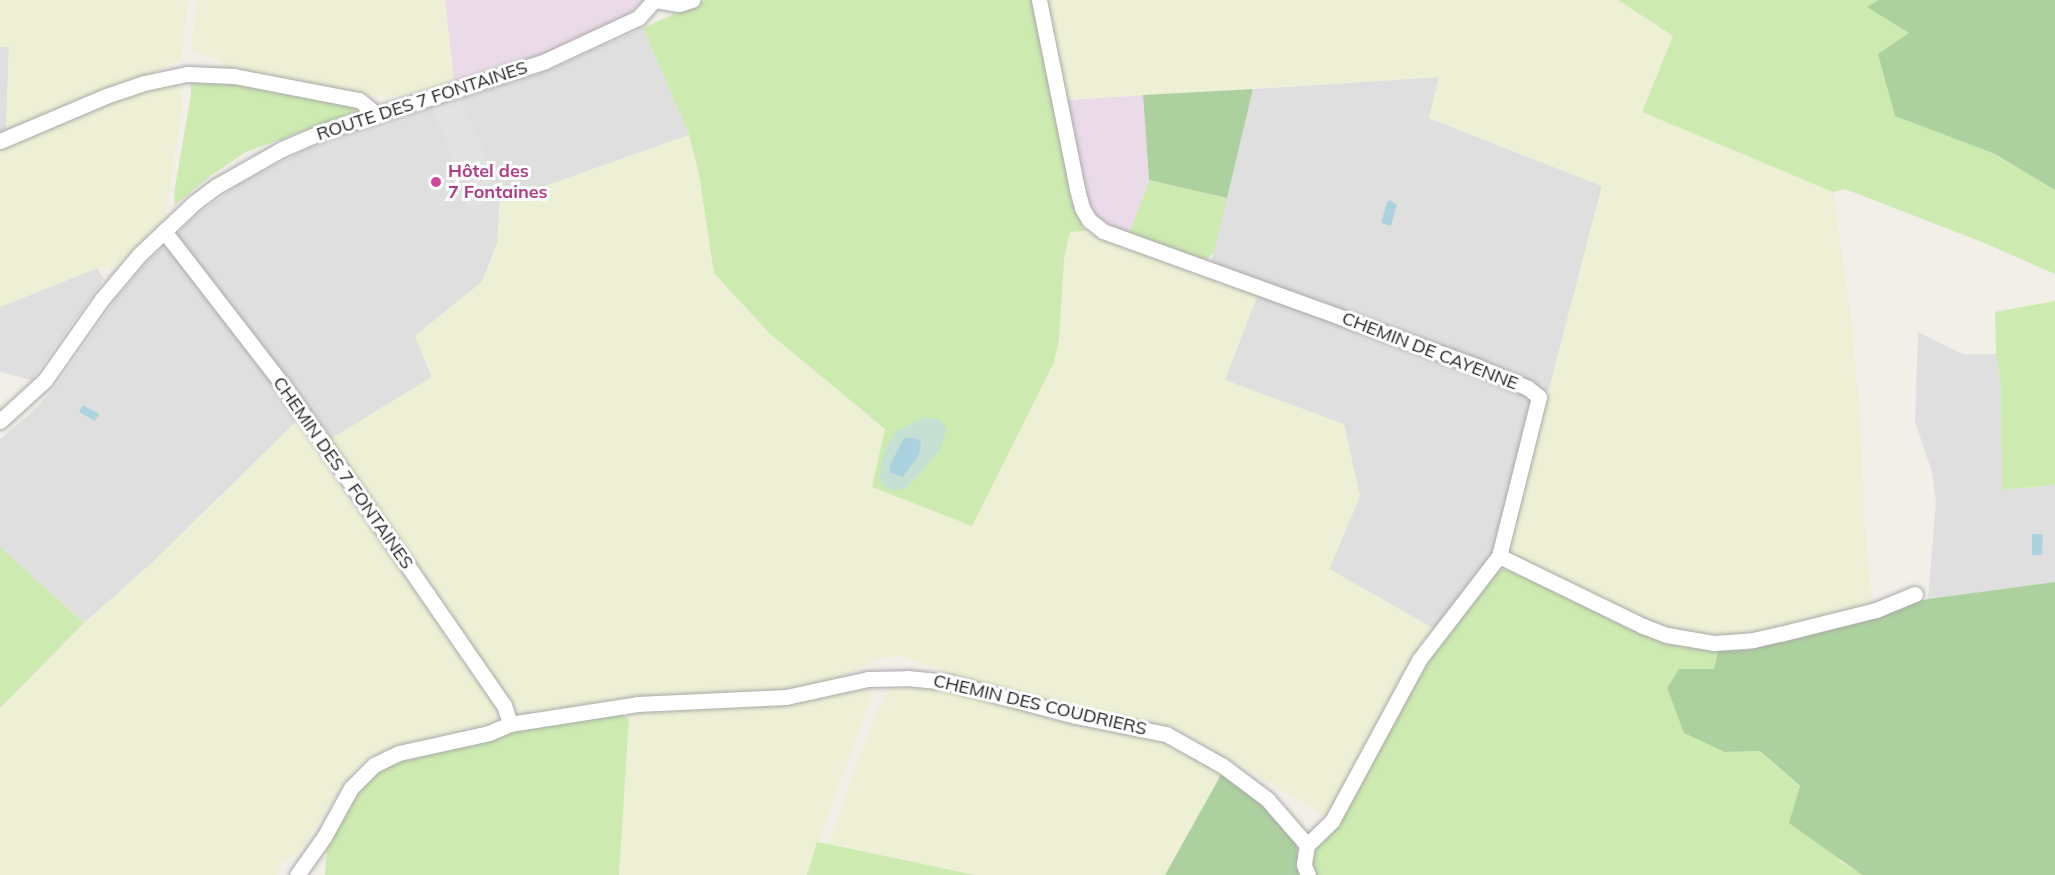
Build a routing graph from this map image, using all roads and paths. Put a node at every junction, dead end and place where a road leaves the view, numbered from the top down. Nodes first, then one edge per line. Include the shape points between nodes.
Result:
1 (655, 0) edge
2 (692, 0) edge
3 (1039, 0) edge
4 (375, 113) junction
5 (0, 141) edge
6 (164, 231) junction
7 (0, 421) edge
8 (1498, 556) junction
9 (1916, 594) dead end
10 (510, 724) junction
11 (1306, 845) junction
12 (297, 875) edge
13 (1308, 875) edge

1 - 2 street via 679,4
1 - 4 street, ROUTE DES 7 FONTAINES via 638,18 543,62
3 - 8 street, CHEMIN DE CAYENNE via 1077,189 1089,220 1103,231 1478,366 1528,388 1539,398
4 - 5 street via 360,100 234,76 187,74 106,96
4 - 6 street, ROUTE DES 7 FONTAINES via 246,168 194,203
6 - 7 street, ROUTE DES 7 FONTAINES via 116,281 45,380
6 - 10 street, CHEMIN DES 7 FONTAINES via 283,385 504,705
8 - 9 street via 1643,626 1666,635 1714,643 1780,634 1876,610
8 - 11 street, CHEMIN DE CAYENNE via 1419,660 1332,821
10 - 11 street, CHEMIN DES COUDRIERS via 637,704 786,697 868,679 947,682 1076,716 1152,730 1183,741 1267,799
10 - 12 street, CHEMIN DES COUDRIERS via 489,733 399,753 374,765 351,788
11 - 13 street via 1304,865

